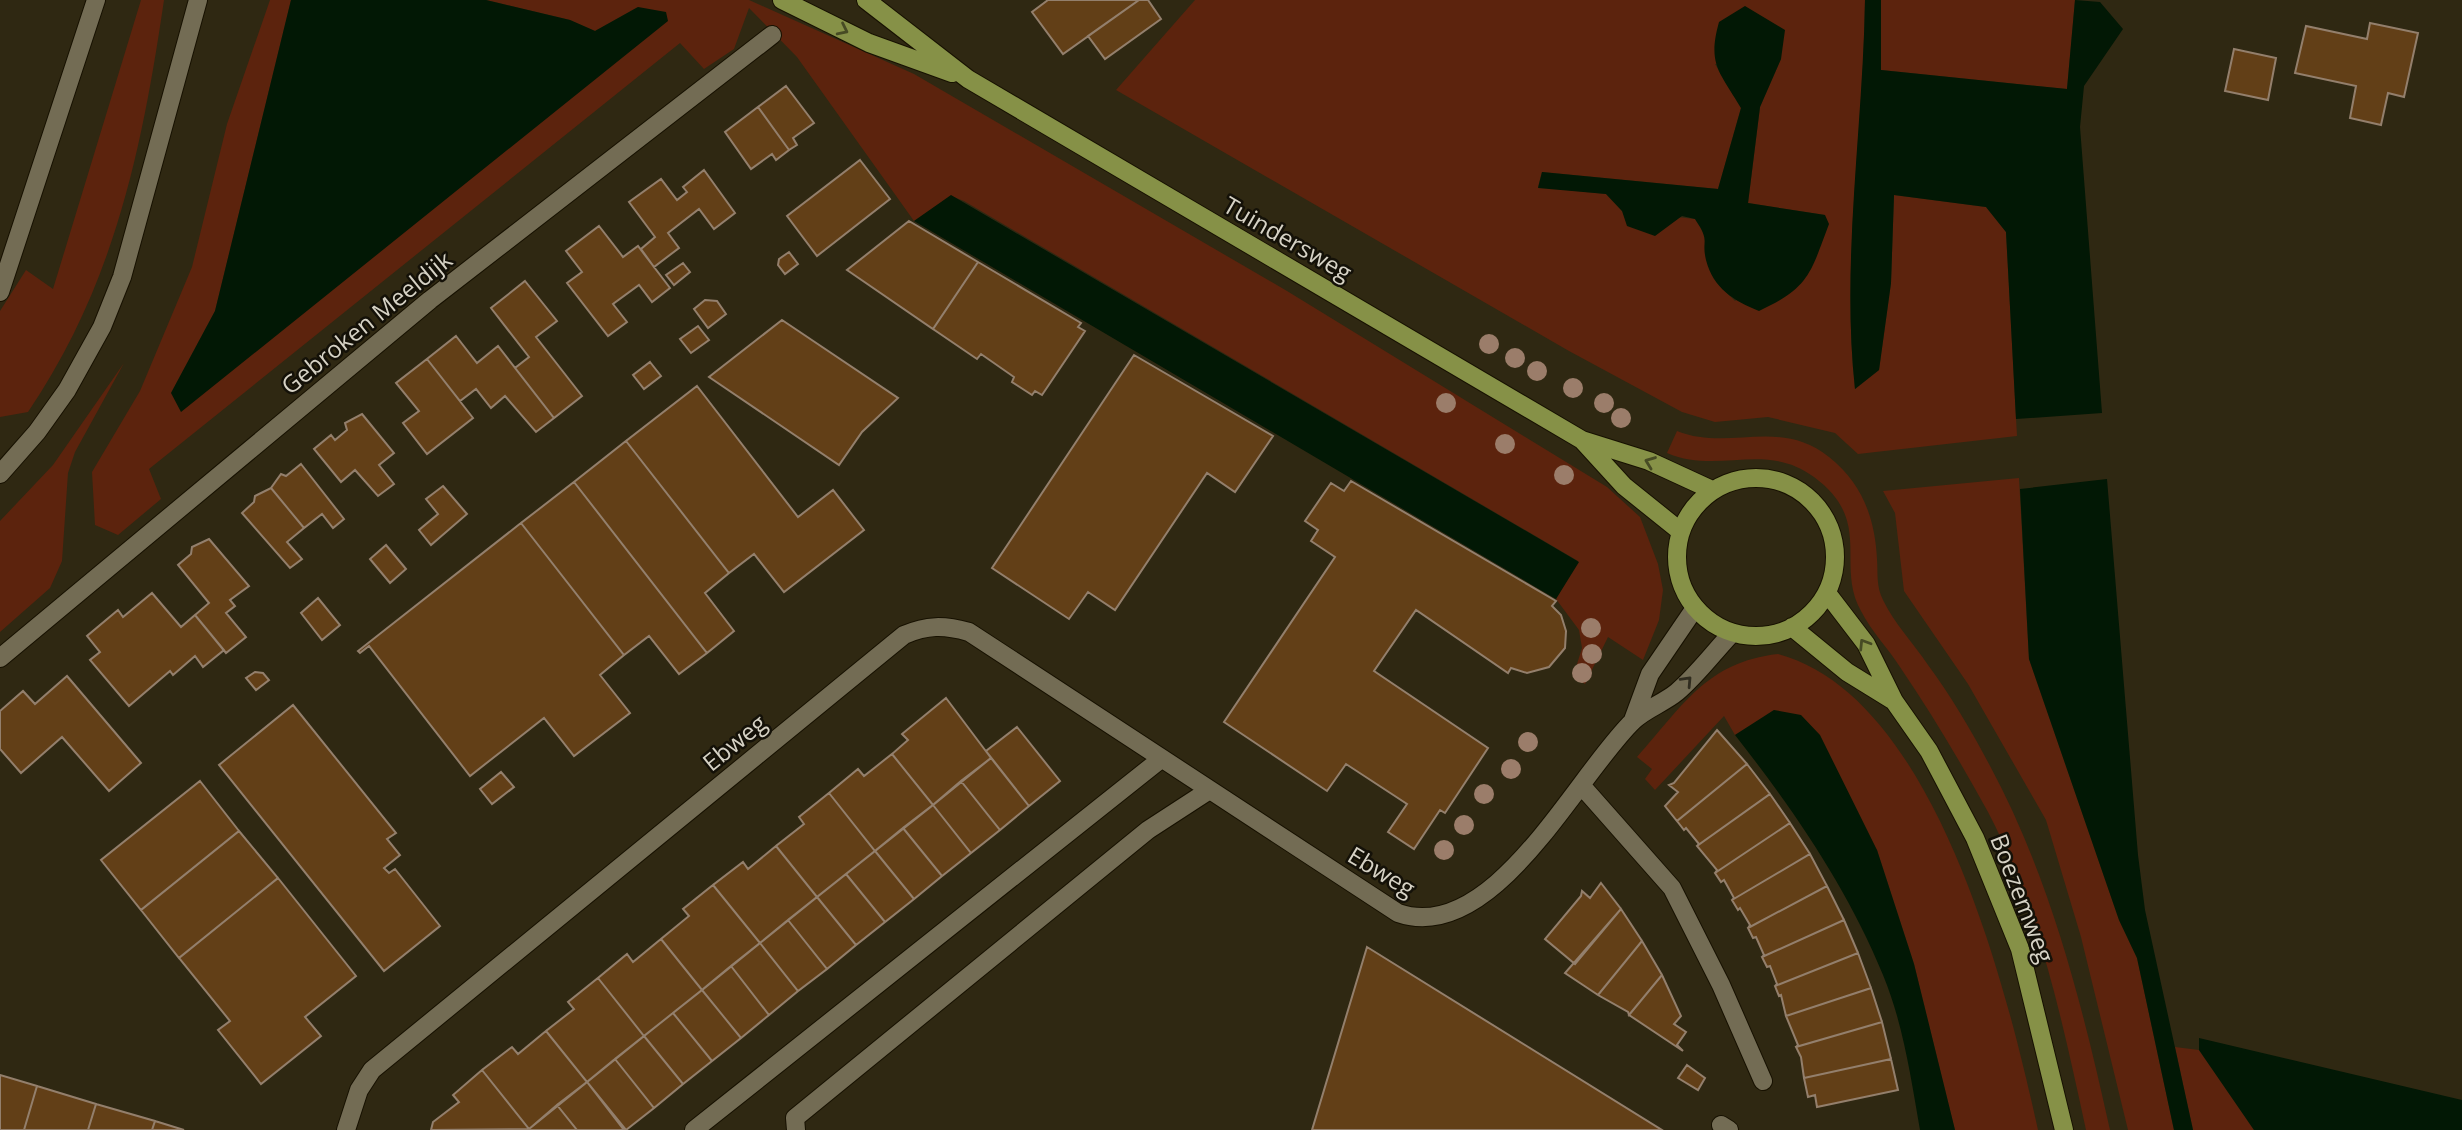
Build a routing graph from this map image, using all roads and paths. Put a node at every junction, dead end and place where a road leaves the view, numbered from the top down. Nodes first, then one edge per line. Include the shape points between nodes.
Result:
1 (96, 0) edge
2 (782, 0) edge
3 (866, 0) edge
4 (195, 2) edge
5 (772, 35) dead end
6 (968, 79) junction
7 (0, 292) edge
8 (1582, 440) junction
9 (0, 474) edge
10 (1712, 490) junction
11 (1680, 531) junction
12 (1826, 593) junction
13 (1695, 608) junction
14 (1792, 627) junction
15 (1732, 633) junction
16 (0, 658) edge
17 (1894, 701) junction
18 (1633, 720) junction
19 (1161, 759) junction
20 (1581, 785) junction
21 (1208, 791) junction
22 (1763, 1081) dead end
23 (346, 1130) edge
24 (694, 1130) edge
25 (796, 1130) edge
26 (2064, 1130) edge

1 - 7 street
2 -> 6 main road, Tuindersweg via 869,43
3 - 6 main road, Tuindersweg
4 - 9 street via 122,277 102,327 67,390
5 - 16 street, Gebroken Meeldijk via 429,300
6 - 8 main road, Tuindersweg
10 -> 8 main road, Tuindersweg via 1648,461
8 - 11 main road, Tuindersweg via 1624,486
10 - 11 main road via 1698,501
10 - 12 main road via 1733,480 1756,477 1779,480 1805,495 1829,526 1835,548 1834,571
11 - 13 main road via 1677,571
12 - 14 main road via 1812,613
17 -> 12 main road, Boezemweg via 1866,645
13 - 15 main road
13 - 18 street, Ebweg via 1650,674
14 - 15 main road via 1773,634
14 - 17 main road, Boezemweg
18 -> 15 street, Ebweg via 1677,692
17 - 26 main road, Boezemweg via 1929,751 1975,838 2015,937
18 - 20 street, Ebweg
19 - 21 street, Ebweg
19 - 23 street, Ebweg via 969,632 925,626 904,635 372,1070 359,1090
19 - 24 street
20 - 21 street, Ebweg via 1486,895 1456,911 1413,918 1398,913
20 - 22 street via 1672,888
21 - 25 street via 1148,830 795,1118

